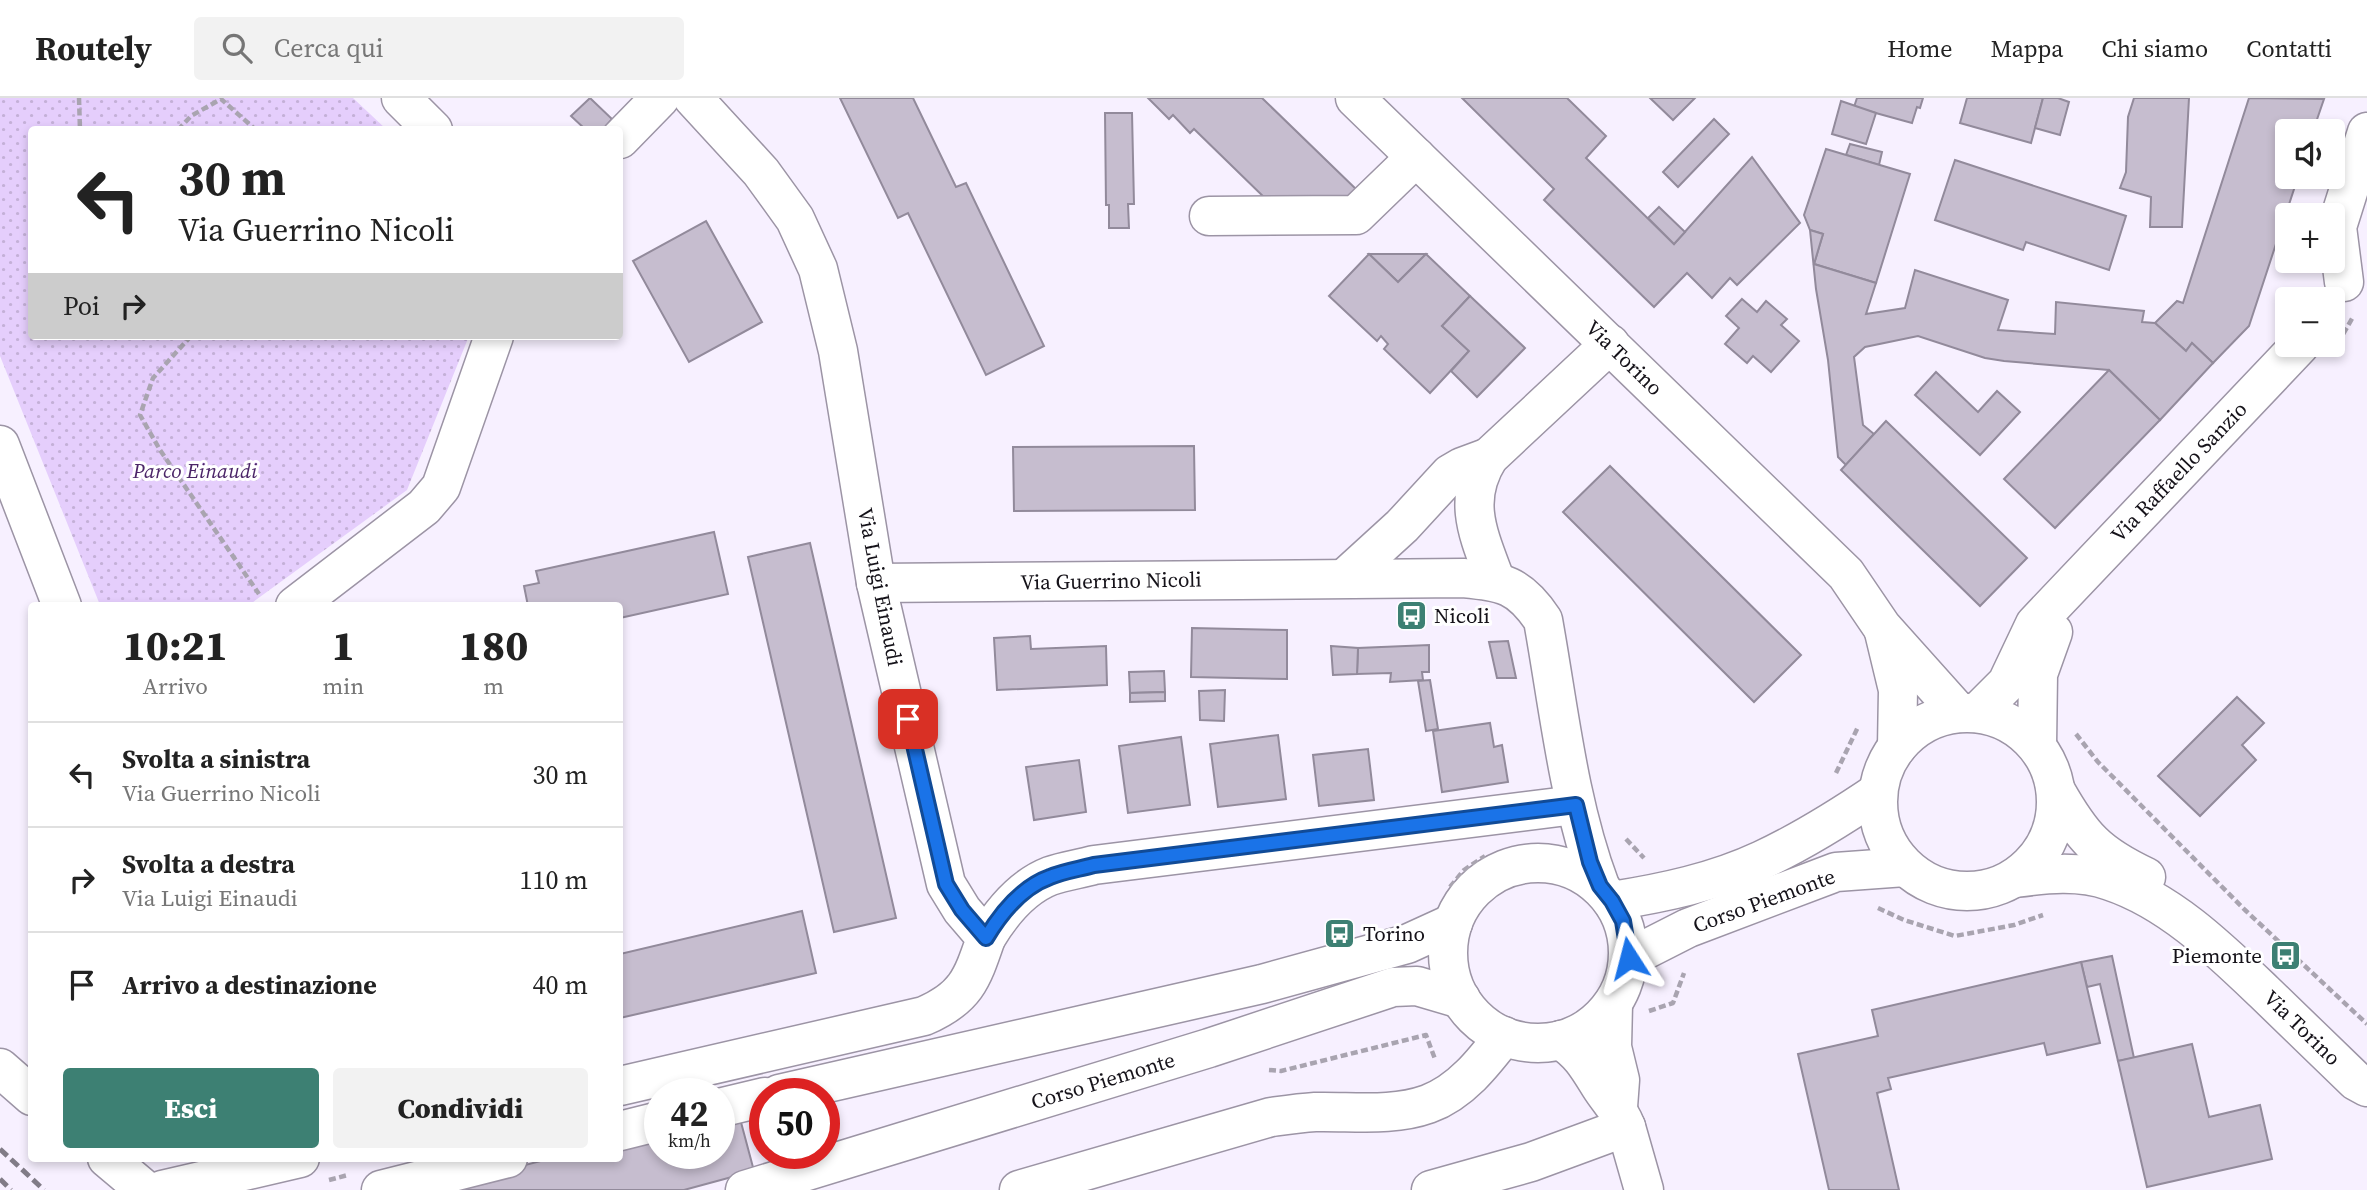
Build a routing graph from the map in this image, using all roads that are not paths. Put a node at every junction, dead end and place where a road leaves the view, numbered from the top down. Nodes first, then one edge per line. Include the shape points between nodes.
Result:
1 (401, 98) edge
2 (660, 98) edge
3 (693, 98) edge
4 (1355, 98) edge
5 (429, 126) edge
6 (2367, 132) edge
7 (623, 136) edge
8 (1416, 158) junction
9 (1209, 216) dead end
10 (2367, 245) edge
11 (2338, 287) edge
12 (2341, 287) edge
13 (493, 340) edge
14 (1610, 344) junction
15 (2289, 357) edge
16 (0, 445) edge
17 (1489, 457) junction
18 (1345, 578) junction
19 (1496, 582) junction
20 (876, 583) junction
21 (2059, 598) junction
22 (278, 601) edge
23 (60, 602) edge
24 (1882, 627) junction
25 (1968, 713) junction
26 (2037, 746) junction
27 (1897, 747) junction
28 (2056, 791) junction
29 (1878, 792) junction
30 (1576, 805) junction
31 (1905, 867) junction
32 (2015, 878) junction
33 (1606, 894) junction
34 (1451, 906) junction
35 (986, 938) junction
36 (1629, 958) junction
37 (1461, 999) junction
38 (1628, 1008) junction
39 (1504, 1036) junction
40 (1561, 1040) junction
41 (2367, 1061) edge
42 (0, 1068) edge
43 (840, 1080) edge
44 (623, 1085) edge
45 (2367, 1087) edge
46 (28, 1092) edge
47 (1622, 1118) junction
48 (644, 1126) edge
49 (623, 1130) edge
50 (112, 1162) edge
51 (283, 1162) edge
52 (492, 1162) edge
53 (1535, 1176) edge
54 (1436, 1189) edge
55 (145, 1190) edge
56 (162, 1190) edge
57 (381, 1190) edge
58 (745, 1190) edge
59 (1019, 1190) edge
60 (1644, 1190) edge

1 - 5 street
2 - 7 street
3 - 20 street, Via Luigi Einaudi via 761,172 795,219 818,269 838,351
4 - 8 street, Via Torino
6 - 11 street via 2337,228
8 - 9 street via 1356,215
8 - 14 street, Via Torino
10 - 12 street
13 - 22 street via 441,487 424,507
14 - 17 street
14 - 24 street, Via Torino via 1846,574
15 - 21 street, Via Raffaello Sanzio
16 - 23 street
17 - 18 street via 1450,474
17 - 19 street via 1473,501
18 - 19 street, Via Guerrino Nicoli
18 - 20 street, Via Guerrino Nicoli
19 - 30 street, Via Guerrino Nicoli via 1523,596 1543,620
20 - 35 street, Via Luigi Einaudi via 946,884
21 - 25 street, Via Raffaello Sanzio via 2035,624 2007,683
21 - 26 street via 2038,674
24 - 25 street, Via Torino
24 - 27 street, Via Torino via 1898,690
25 - 26 street via 2010,723
25 - 27 street via 1944,715 1926,723
26 - 28 street
27 - 29 street
28 - 32 street via 2050,837
28 - 41 street, Via Torino via 2091,842 2229,928
29 - 31 street via 1885,838
29 - 33 street, Corso Piemonte via 1760,861 1691,886
30 - 33 street, Via Guerrino Nicoli via 1590,862
30 - 35 street via 1094,865 1049,877 1023,893
31 - 32 street via 1930,884 1966,892
31 - 36 street, Corso Piemonte via 1836,873 1688,928
32 - 45 street, Via Torino via 2082,875 2135,891 2215,945
33 - 34 street via 1574,870 1539,862 1501,871
33 - 36 street via 1623,921
34 - 37 street via 1449,969
34 - 43 street via 1407,944 1262,984
35 - 44 street via 974,975 949,1005 925,1016
36 - 38 street via 1624,982
37 - 39 street via 1475,1017
37 - 58 street, Corso Piemonte via 1417,986 1393,987
38 - 40 street
38 - 47 street via 1612,1047
39 - 40 street via 1547,1043
39 - 59 street via 1472,1075 1429,1103 1366,1113 1272,1117
40 - 47 street via 1578,1052
42 - 46 street
47 - 53 street
47 - 60 street
48 - 49 street
50 - 55 street
51 - 56 street
52 - 57 street
53 - 54 street

